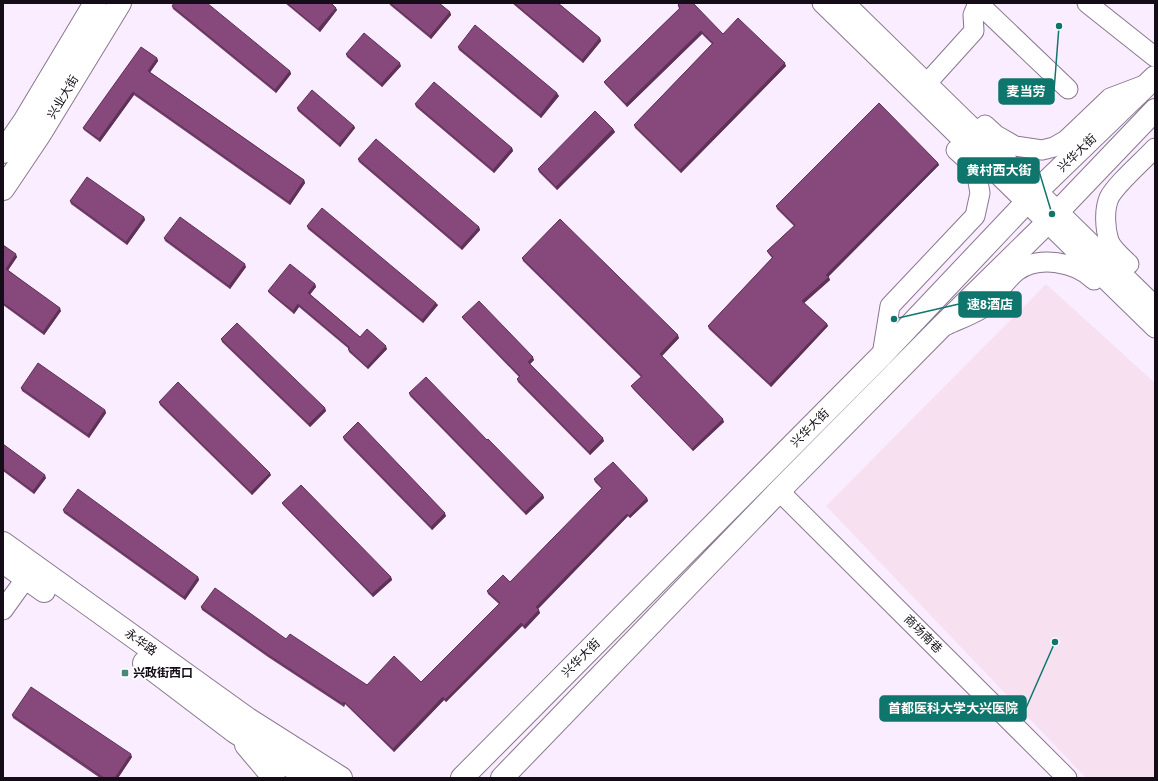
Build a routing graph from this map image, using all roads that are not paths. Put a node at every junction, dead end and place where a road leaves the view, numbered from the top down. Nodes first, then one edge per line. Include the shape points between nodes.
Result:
1 (94, 3) edge
2 (120, 3) edge
3 (822, 3) edge
4 (845, 3) edge
5 (978, 3) edge
6 (1087, 3) edge
7 (1155, 57) edge
8 (1152, 80) edge
9 (927, 83) junction
10 (1068, 89) dead end
11 (945, 100) junction
12 (924, 103) junction
13 (1155, 110) edge
14 (1155, 148) edge
15 (3, 152) edge
16 (3, 189) edge
17 (1032, 196) junction
18 (1053, 217) junction
19 (1155, 291) edge
20 (1147, 310) edge
21 (940, 328) junction
22 (1155, 328) edge
23 (882, 355) junction
24 (779, 491) junction
25 (3, 543) edge
26 (3, 562) edge
27 (26, 578) junction
28 (3, 610) edge
29 (235, 732) junction
30 (506, 775) edge
31 (274, 778) edge
32 (309, 778) edge
33 (341, 778) edge
34 (462, 778) edge
35 (1067, 778) edge

1 - 15 main road, 兴业大街 via 25,120
2 - 16 main road, 兴业大街 via 40,134
3 - 12 street
4 - 9 street
5 - 9 street via 972,15 974,31
5 - 10 street
6 - 7 street
8 - 11 street via 1110,98 1066,140 1042,150 1015,146
8 - 17 main road, 兴华大街
9 - 11 street
11 - 17 street
12 - 17 street
12 - 23 street via 943,136 967,160 977,176 980,193 976,216 890,306
13 - 18 main road, 兴华大街
14 - 19 street via 1110,197 1106,218 1109,241 1115,250
17 - 18 street
17 - 23 main road, 兴华大街
18 - 20 street
18 - 21 main road, 兴华大街
20 - 21 street via 1116,302 1090,276 1074,267 1040,263 1030,264 1017,272 981,309
20 - 22 street
21 - 24 main road, 兴华大街
23 - 34 main road, 兴华大街
24 - 30 main road, 兴华大街
24 - 35 street, 商场南巷
25 - 33 main road, 永华路 via 248,719
26 - 27 main road, 永华路
27 - 28 street
27 - 29 main road, 永华路 via 138,658
29 - 31 main road
29 - 32 main road, 永华路

